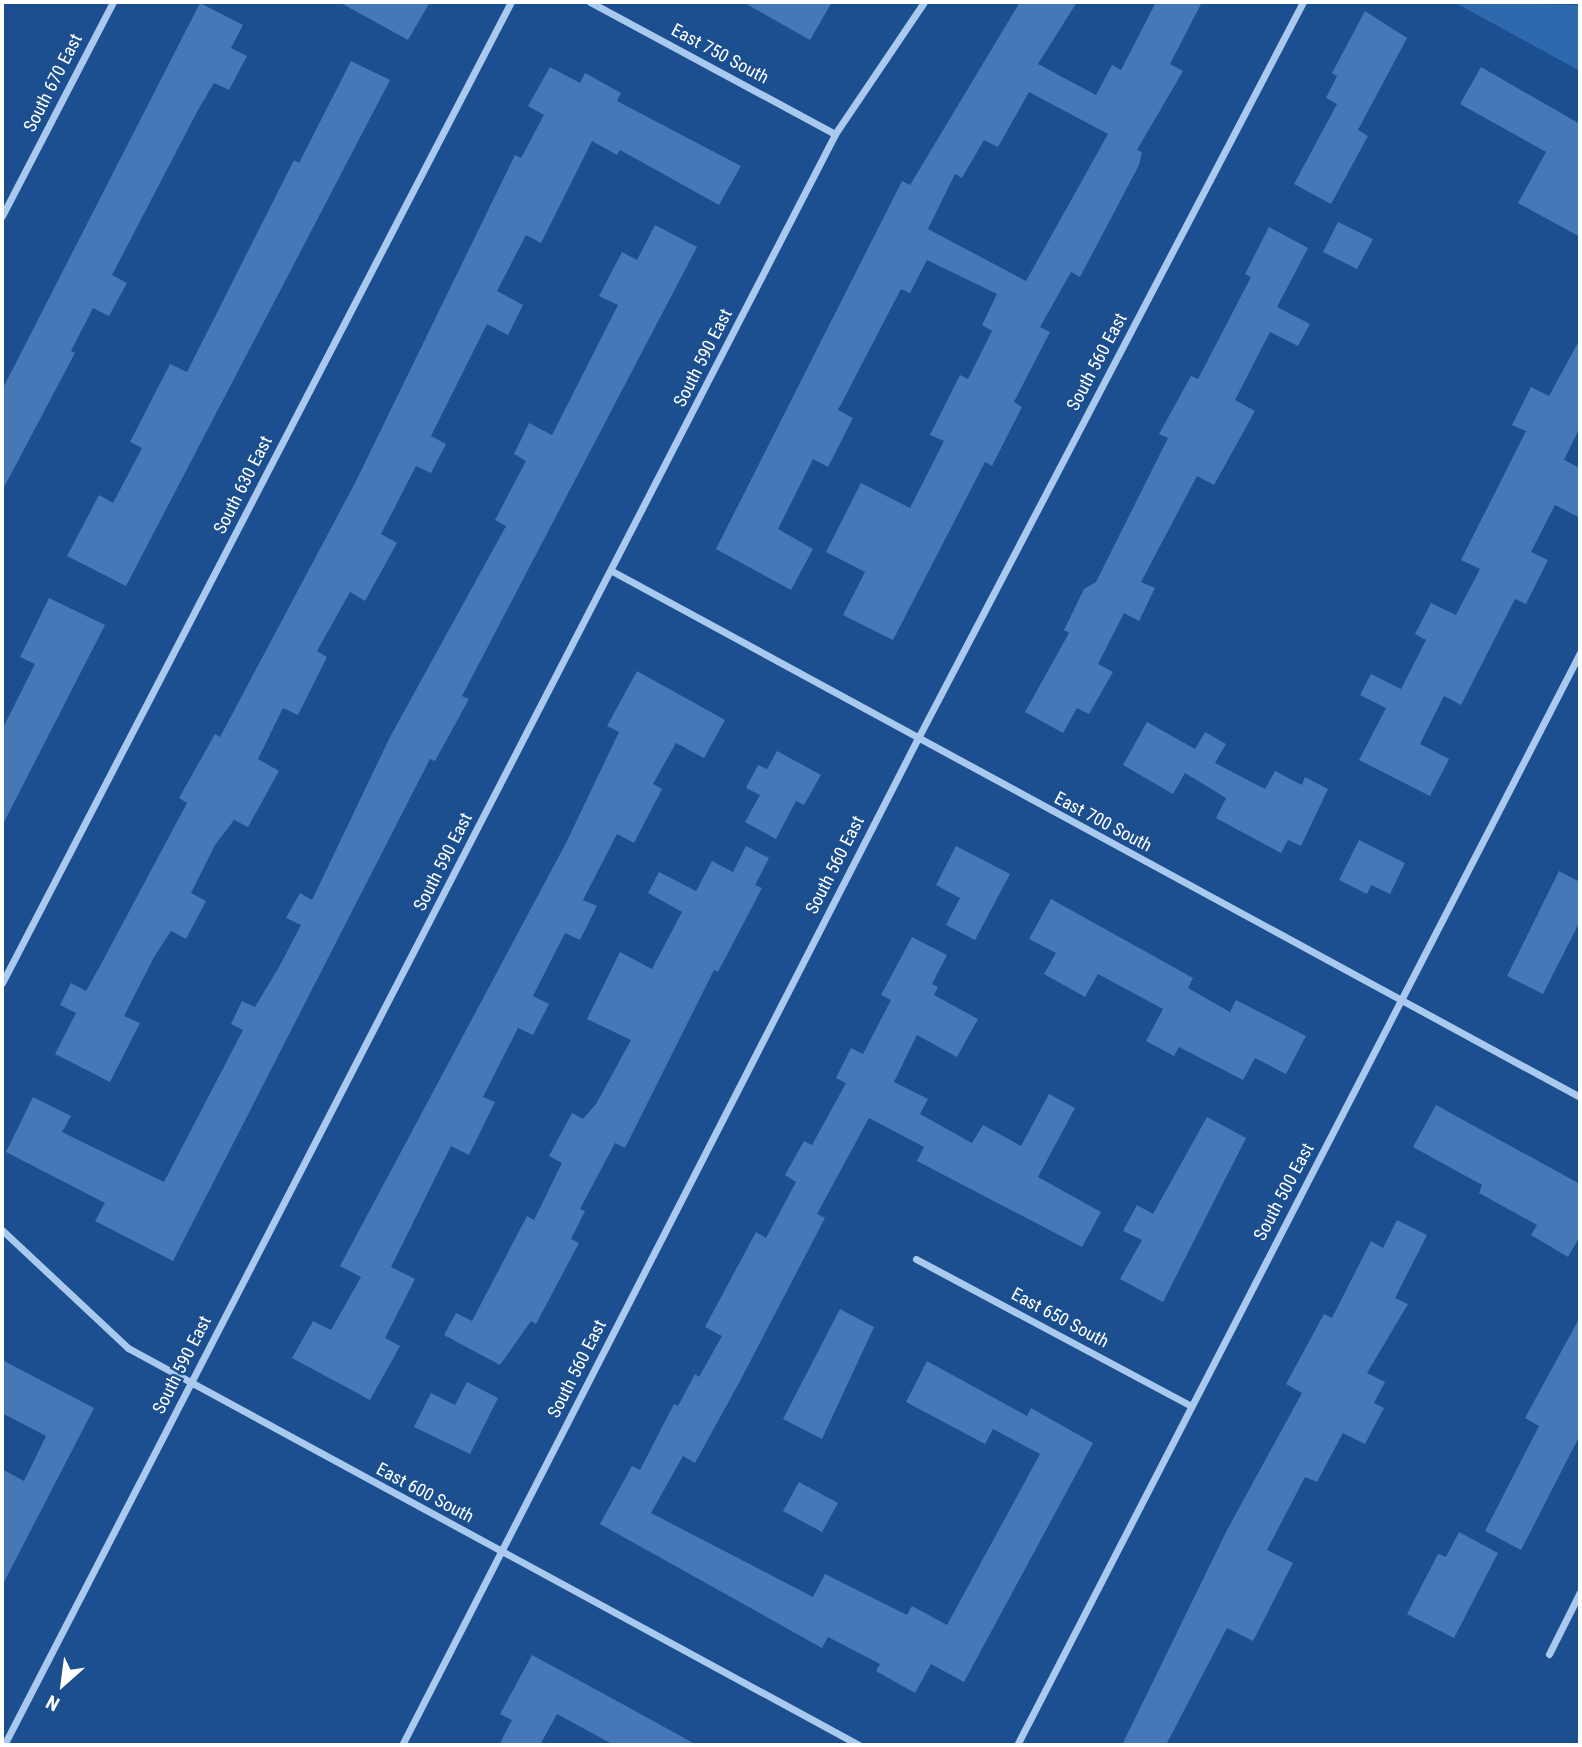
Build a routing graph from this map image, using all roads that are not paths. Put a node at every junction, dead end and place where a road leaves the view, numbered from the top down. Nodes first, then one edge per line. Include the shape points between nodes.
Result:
1 (113, 2) edge
2 (511, 2) edge
3 (590, 2) edge
4 (924, 2) edge
5 (1303, 2) edge
6 (835, 134) junction
7 (2, 216) edge
8 (612, 571) junction
9 (1580, 653) edge
10 (917, 740) junction
11 (2, 983) edge
12 (1402, 1000) junction
13 (1580, 1097) edge
14 (2, 1230) edge
15 (916, 1259) dead end
16 (190, 1384) junction
17 (1190, 1405) junction
18 (501, 1552) junction
19 (1580, 1592) edge
20 (1549, 1654) dead end
21 (4, 1745) edge
22 (402, 1745) edge
23 (859, 1745) edge
24 (1017, 1745) edge

1 - 7 street, South 670 East
2 - 11 street, South 630 East
3 - 6 street, East 750 South
4 - 6 street, South 590 East
5 - 10 street, South 560 East
6 - 8 street, South 590 East
8 - 10 street, East 700 South
8 - 16 street, South 590 East
9 - 12 street, South 500 East
10 - 12 street, East 700 South
10 - 18 street, South 560 East
12 - 13 street, East 700 South
12 - 17 street, South 500 East
14 - 16 street, East 600 South via 128,1348
15 - 17 street, East 650 South
16 - 18 street, East 600 South
16 - 21 street, South 590 East
17 - 24 street, South 500 East
18 - 22 street, South 560 East
18 - 23 street, East 600 South
19 - 20 street

